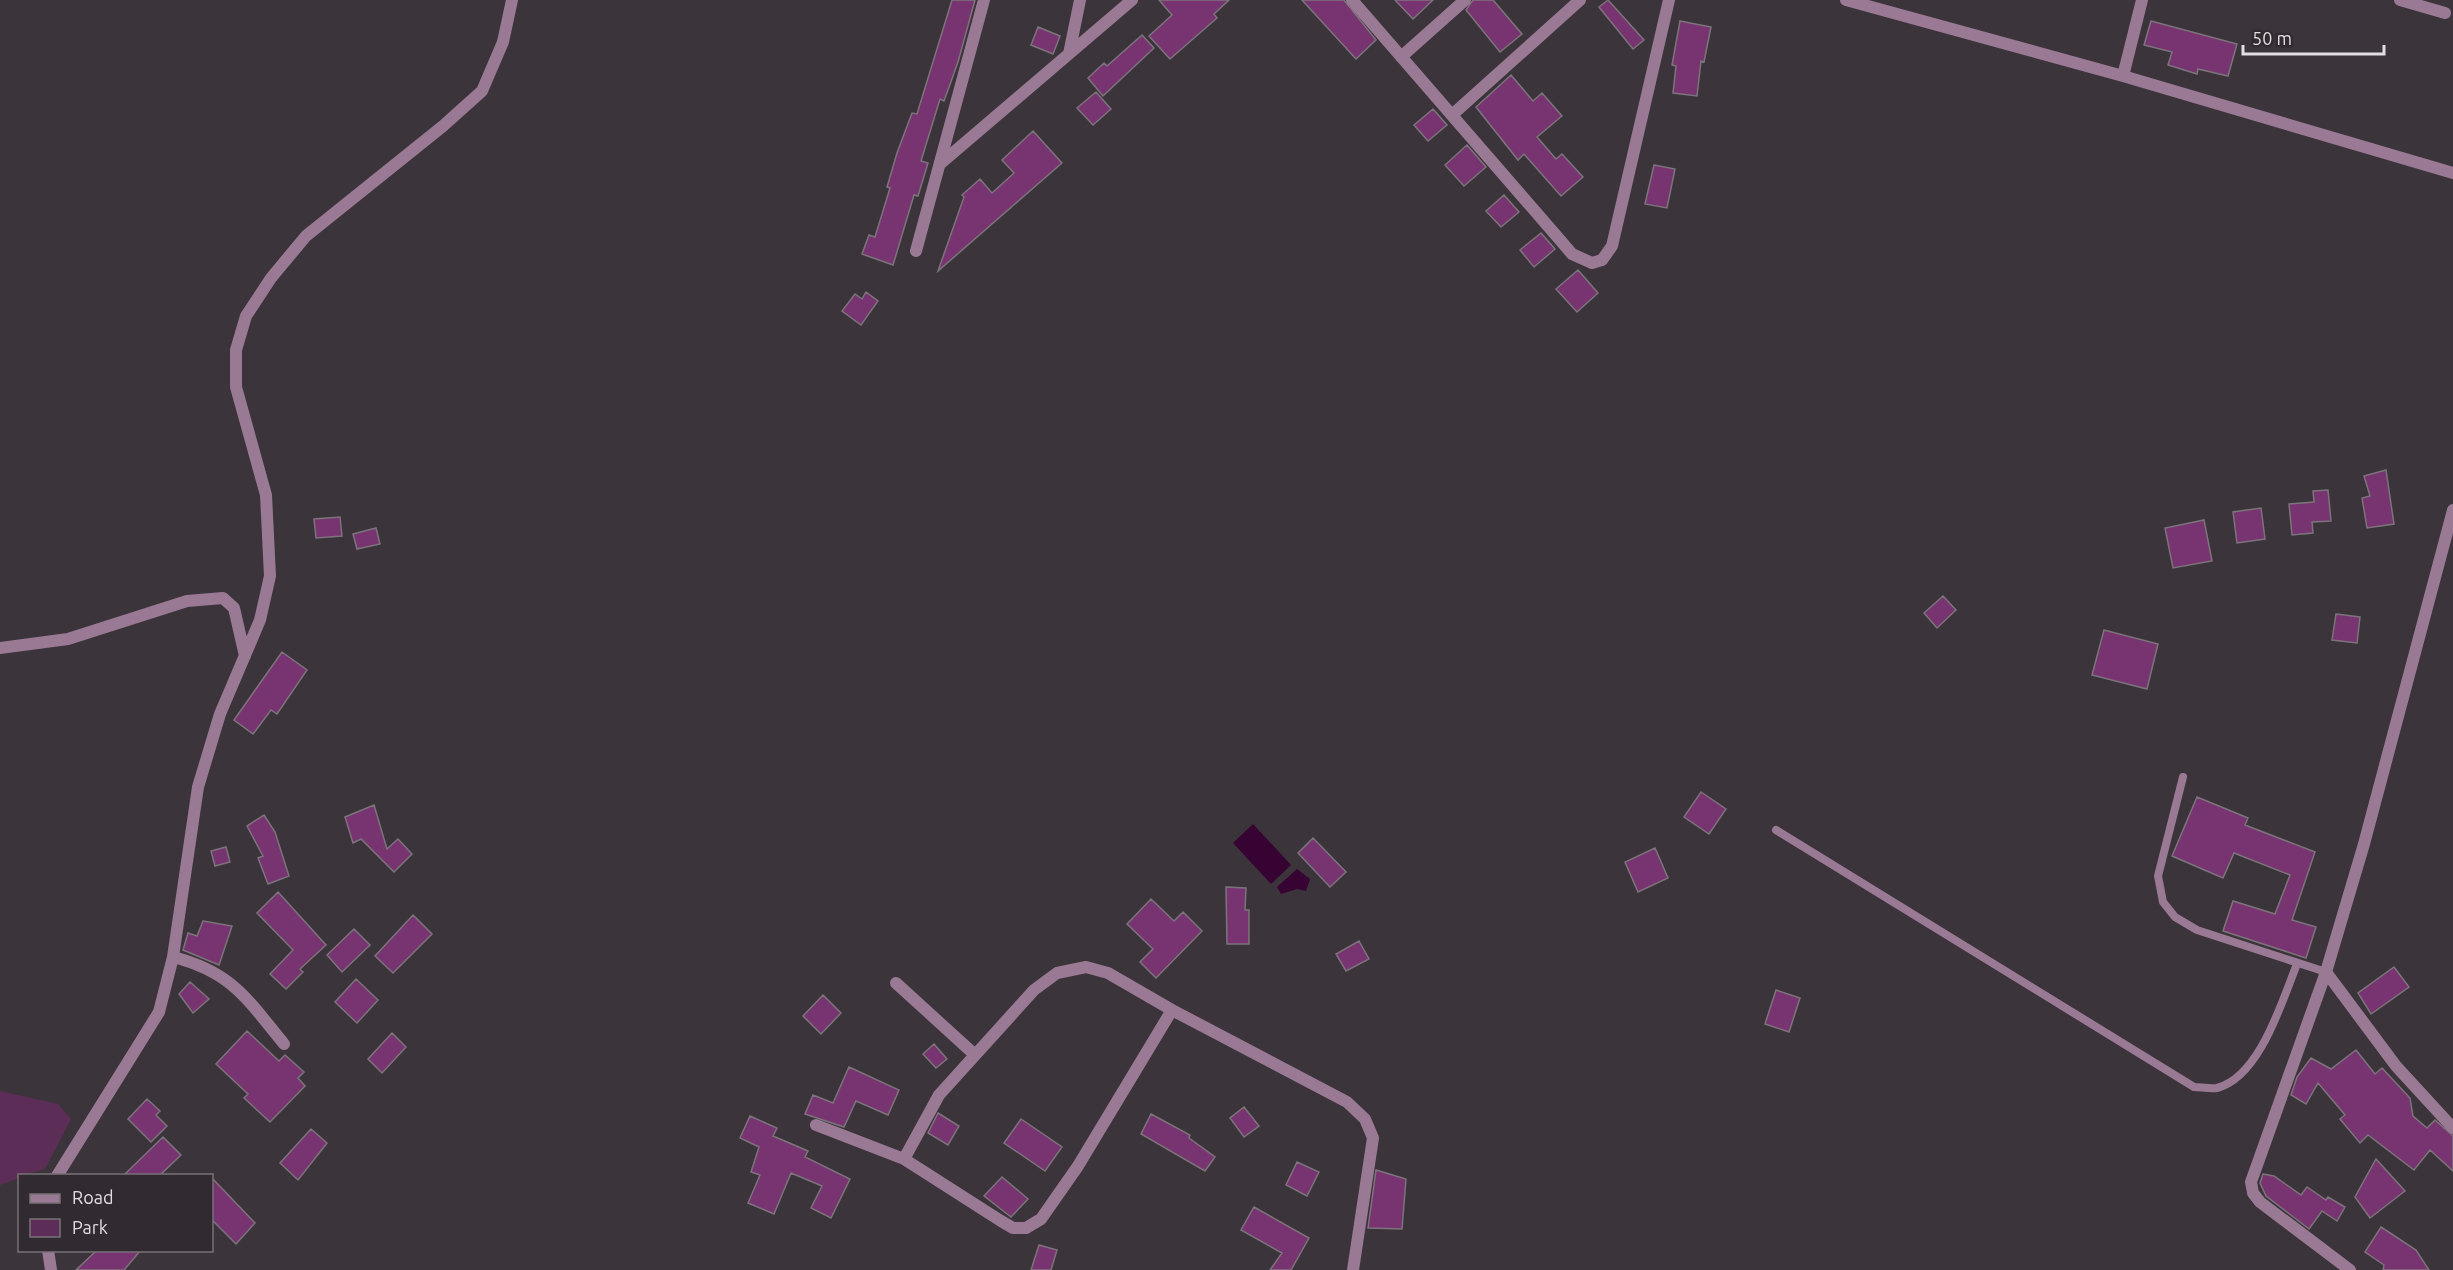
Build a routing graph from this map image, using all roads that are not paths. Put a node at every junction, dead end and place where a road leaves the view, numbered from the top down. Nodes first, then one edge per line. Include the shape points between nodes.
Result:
1 (512, 0) edge
2 (984, 0) edge
3 (1080, 0) edge
4 (1132, 0) edge
5 (1352, 0) edge
6 (1465, 0) edge
7 (1580, 0) edge
8 (1669, 0) edge
9 (1846, 0) edge
10 (2128, 0) edge
11 (2400, 0) edge
12 (2142, 2) edge
13 (2445, 13) dead end
14 (1069, 54) junction
15 (1401, 57) junction
16 (2122, 76) junction
17 (1452, 116) junction
18 (940, 164) junction
19 (2453, 173) edge
20 (916, 251) dead end
21 (2453, 510) edge
22 (0, 648) edge
23 (246, 657) junction
24 (2183, 777) dead end
25 (1776, 830) dead end
26 (173, 957) junction
27 (2297, 964) junction
28 (2326, 972) junction
29 (896, 983) dead end
30 (1172, 1010) junction
31 (284, 1044) dead end
32 (974, 1054) junction
33 (816, 1125) dead end
34 (2453, 1128) edge
35 (904, 1159) junction
36 (58, 1174) edge
37 (48, 1252) edge
38 (51, 1270) edge
39 (1353, 1270) edge
40 (2350, 1270) edge

1 - 23 street via 503,42 482,91 306,236 270,278 246,316 236,350 236,387 266,495 270,576
2 - 18 street
3 - 14 street
4 - 14 street
5 - 15 street
6 - 15 street
7 - 17 street
8 - 17 street via 1612,246 1602,260 1592,263 1572,254
9 - 16 street
10 - 12 street
11 - 13 street
12 - 16 street
14 - 18 street
15 - 17 street
16 - 19 street
18 - 20 street
21 - 28 street
22 - 23 street via 68,639 187,601 223,598 234,608
23 - 26 street via 220,714 198,787
24 - 27 lane via 2158,876 2163,902 2175,917 2198,930
25 - 27 lane via 2194,1087 2216,1088 2241,1074 2264,1043
26 - 31 street via 220,974
26 - 36 street via 159,1012
27 - 28 lane
28 - 34 street via 2396,1066
28 - 40 street via 2251,1182 2260,1202
29 - 32 street
30 - 32 street via 1107,973 1086,967 1057,973 1034,990
30 - 35 street via 1078,1166 1041,1219 1026,1228 1014,1228
30 - 39 street via 1347,1102 1365,1119 1373,1138
32 - 35 street via 939,1095
33 - 35 street
37 - 38 street

